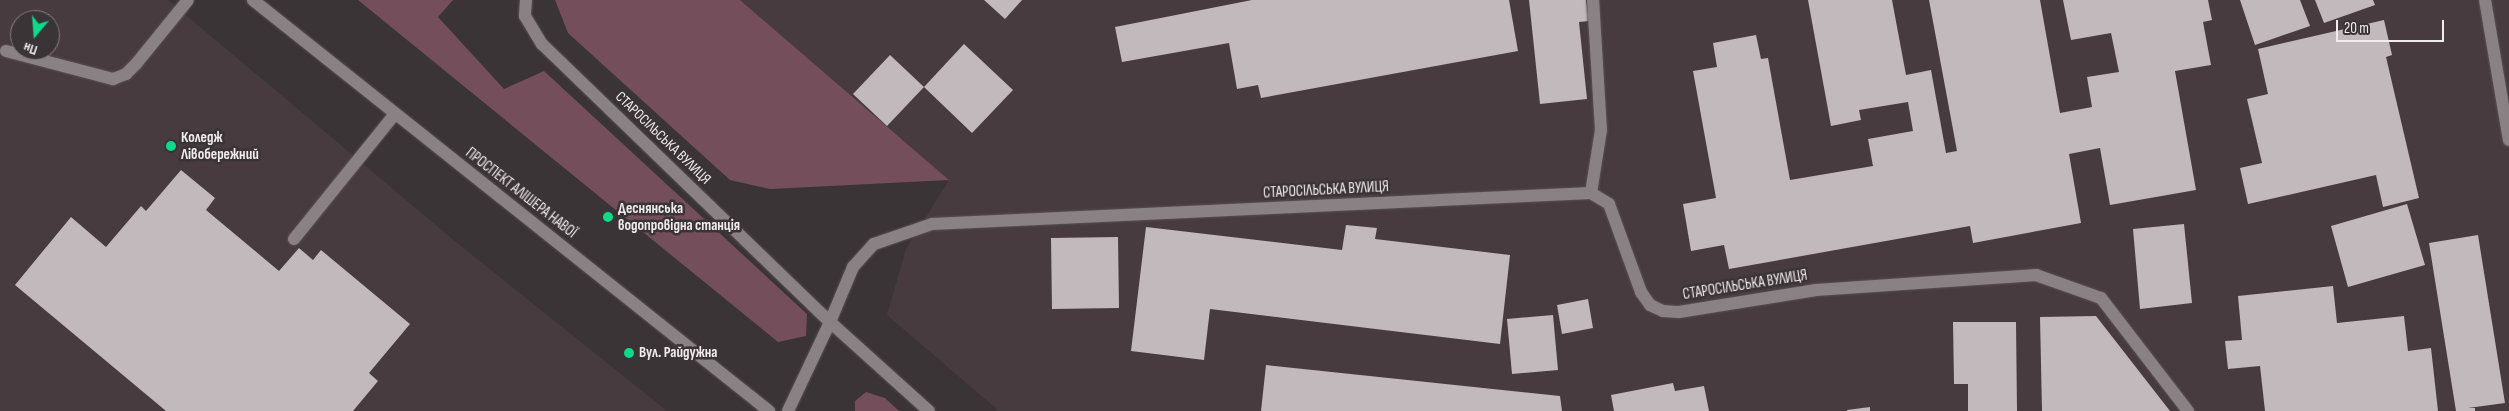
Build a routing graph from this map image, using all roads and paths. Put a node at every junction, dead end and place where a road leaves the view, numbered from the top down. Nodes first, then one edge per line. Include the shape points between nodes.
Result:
1 (188, 0) edge
2 (253, 0) edge
3 (526, 0) edge
4 (1593, 0) edge
5 (2485, 0) edge
6 (6, 51) dead end
7 (395, 114) junction
8 (2509, 140) edge
9 (1591, 193) junction
10 (294, 239) dead end
11 (830, 322) junction
12 (769, 411) edge
13 (788, 411) edge
14 (930, 411) edge
15 (2188, 411) edge

1 - 6 street via 136,64 126,74 113,79
2 - 7 street, ПРОСПЕКТ АЛІШЕРА НАВОЇ
3 - 11 street, СТАРОСІЛЬСЬКА ВУЛИЦЯ via 525,16 542,44
4 - 9 street via 1600,130
5 - 8 street
7 - 10 street
7 - 12 street, ПРОСПЕКТ АЛІШЕРА НАВОЇ
9 - 11 street, СТАРОСІЛЬСЬКА ВУЛИЦЯ via 932,224 874,244 853,266
9 - 15 street, СТАРОСІЛЬСЬКА ВУЛИЦЯ via 1609,204 1641,292 1650,305 1664,311 1679,312 1816,290 2036,275 2101,298
11 - 13 street
11 - 14 street

